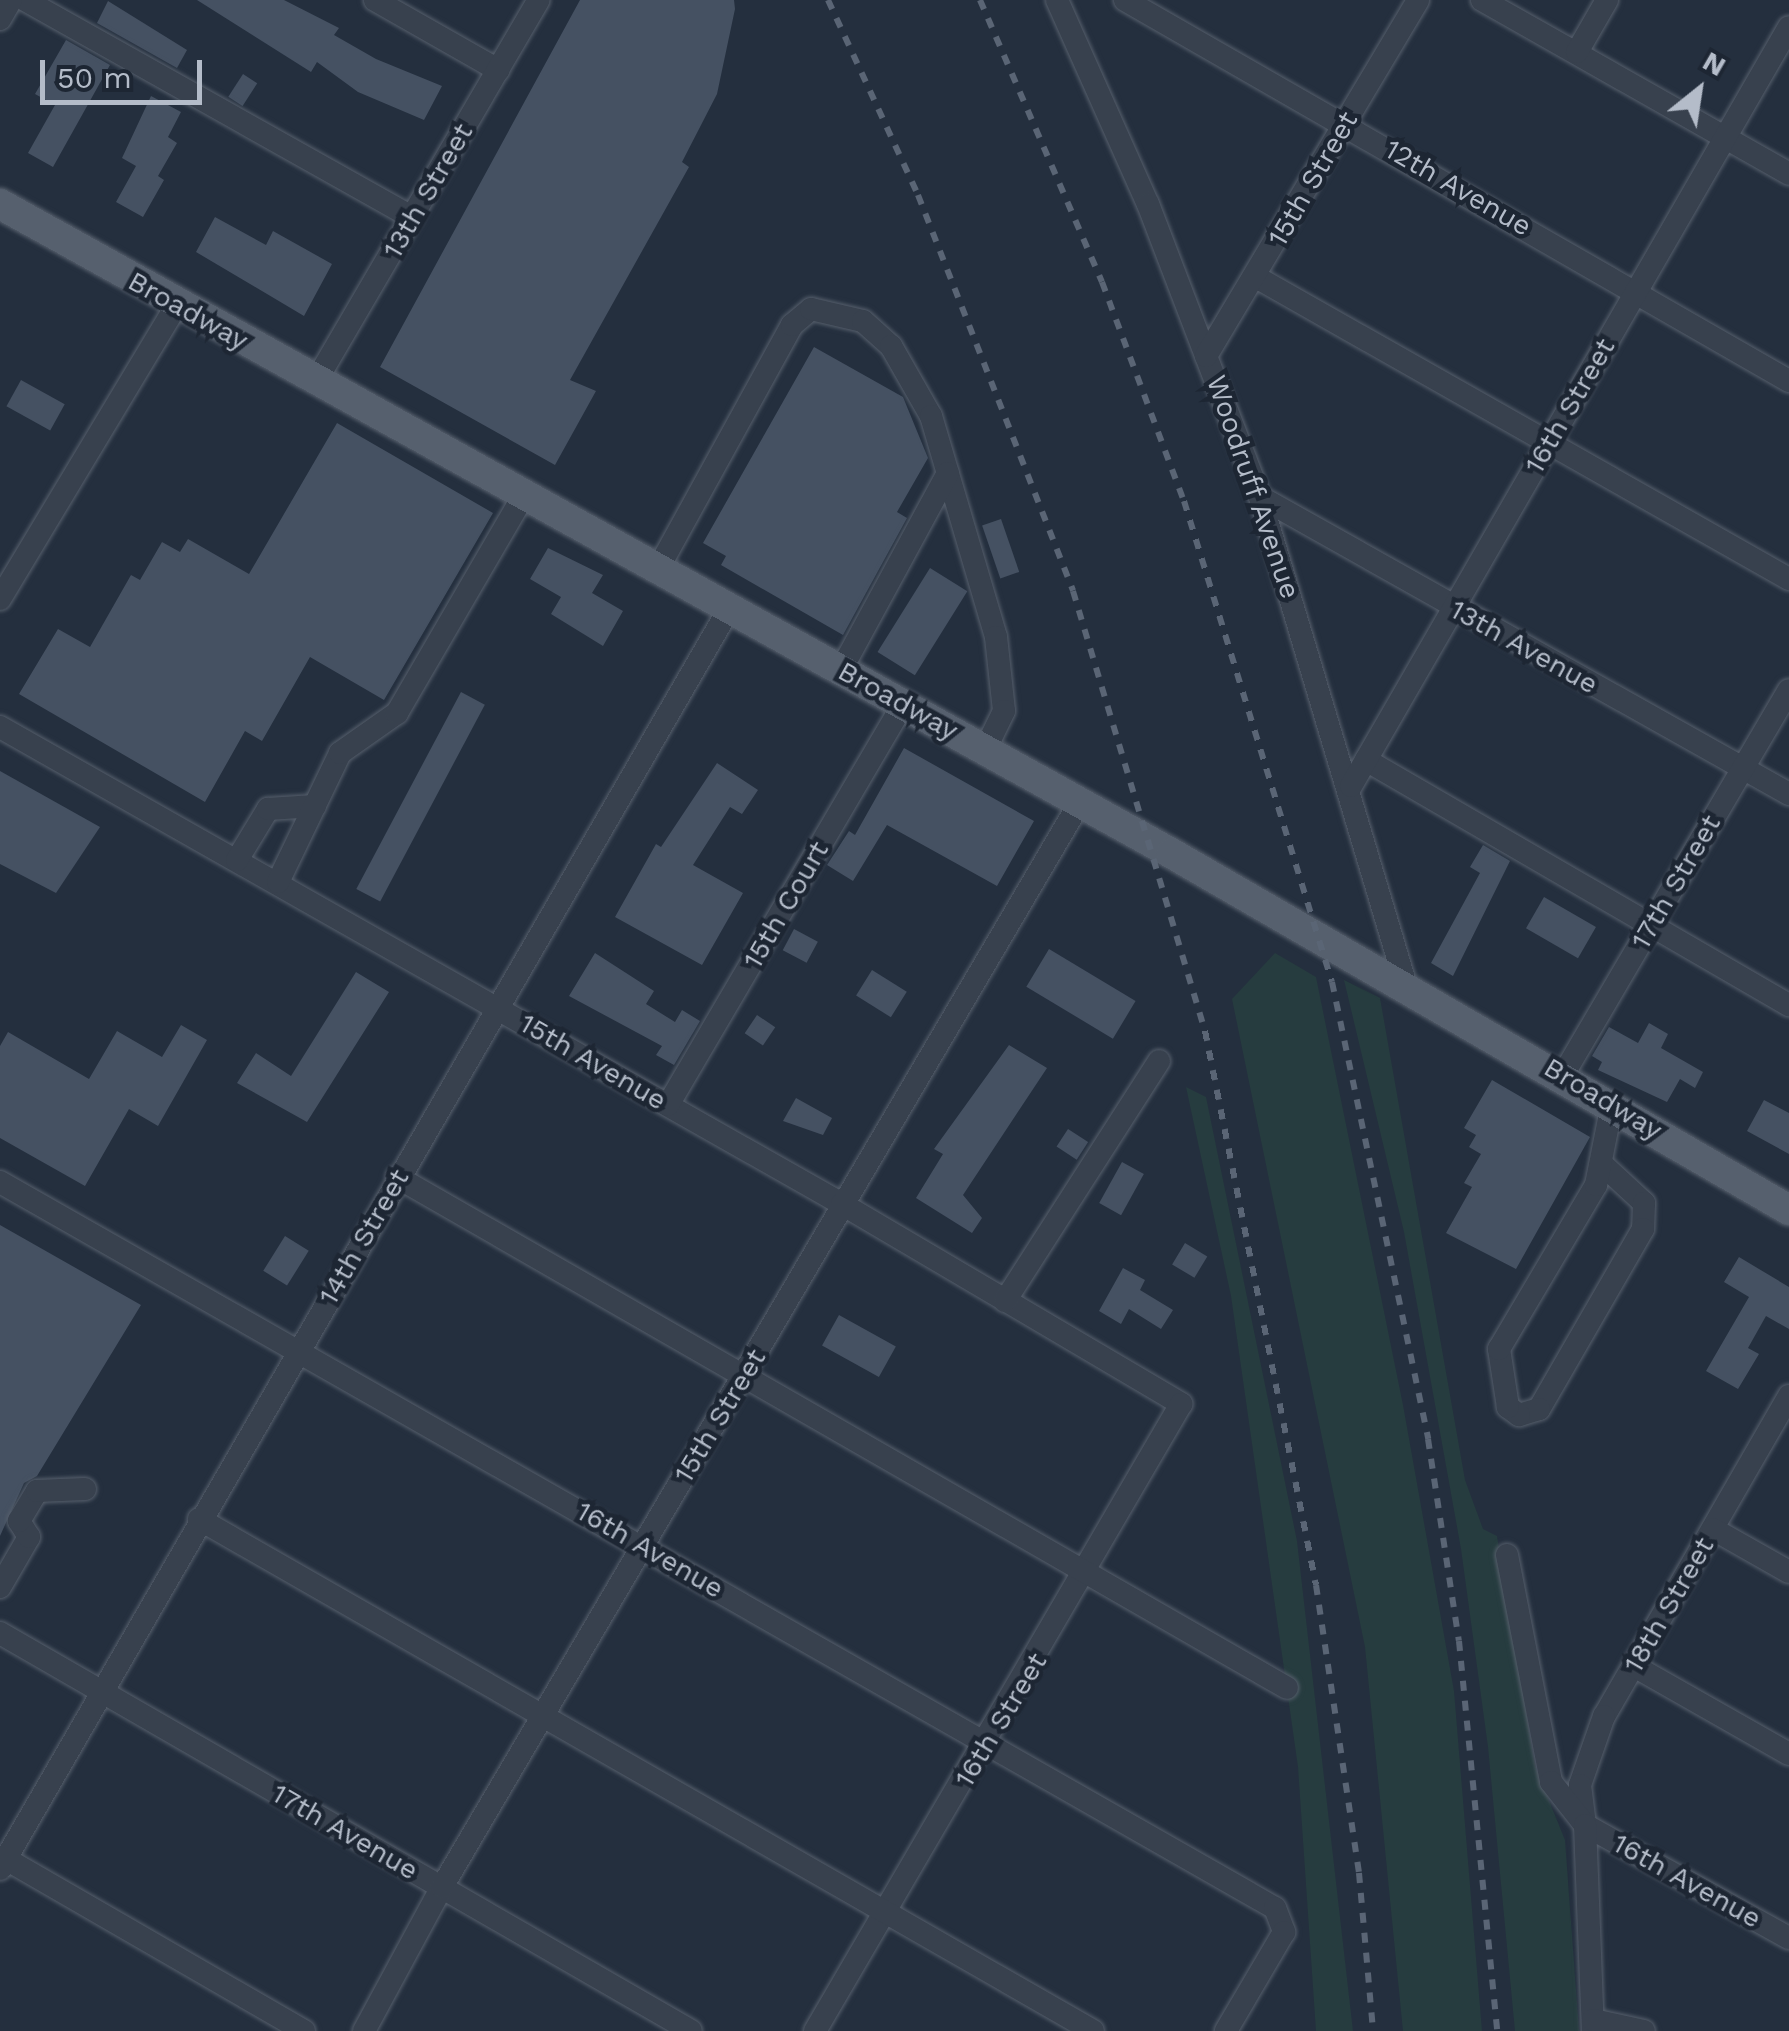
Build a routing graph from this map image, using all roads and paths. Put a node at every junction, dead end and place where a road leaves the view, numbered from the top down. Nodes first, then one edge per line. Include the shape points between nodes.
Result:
1 (11, 0) edge
2 (25, 0) edge
3 (375, 0) edge
4 (539, 0) edge
5 (1057, 0) edge
6 (1125, 0) edge
7 (1418, 0) edge
8 (1482, 0) edge
9 (1607, 0) edge
10 (0, 19) edge
11 (1789, 26) edge
12 (1576, 52) junction
13 (498, 70) junction
14 (1346, 122) junction
15 (1724, 138) junction
16 (1789, 174) edge
17 (1, 207) edge
18 (412, 217) junction
19 (1256, 277) junction
20 (1635, 292) junction
21 (176, 306) junction
22 (1206, 356) junction
23 (316, 381) junction
24 (1789, 381) edge
25 (1548, 444) junction
26 (948, 473) junction
27 (525, 493) junction
28 (1260, 497) junction
29 (659, 567) junction
30 (1789, 579) edge
31 (0, 599) edge
32 (730, 607) junction
33 (1454, 609) junction
34 (841, 670) junction
35 (1789, 690) edge
36 (904, 705) junction
37 (0, 727) edge
38 (984, 750) junction
39 (1366, 760) junction
40 (1744, 767) junction
41 (1351, 786) junction
42 (1789, 794) edge
43 (1080, 802) junction
44 (315, 806) junction
45 (237, 860) junction
46 (278, 882) junction
47 (1650, 928) junction
48 (1406, 989) junction
49 (1789, 1004) edge
50 (499, 1009) junction
51 (1159, 1060) dead end
52 (1563, 1075) junction
53 (1612, 1104) junction
54 (668, 1105) junction
55 (1603, 1165) junction
56 (397, 1178) junction
57 (0, 1182) edge
58 (842, 1204) junction
59 (1789, 1210) edge
60 (1005, 1301) junction
61 (299, 1351) junction
62 (745, 1378) junction
63 (1789, 1396) edge
64 (1181, 1404) joint
65 (85, 1488) dead end
66 (199, 1519) junction
67 (1712, 1529) junction
68 (641, 1545) junction
69 (1507, 1555) dead end
70 (1789, 1572) edge
71 (1087, 1574) junction
72 (0, 1586) edge
73 (0, 1633) edge
74 (1634, 1666) junction
75 (1287, 1688) dead end
76 (99, 1690) junction
77 (543, 1715) junction
78 (988, 1745) junction
79 (1789, 1754) edge
80 (1586, 1825) junction
81 (3, 1864) edge
82 (442, 1887) junction
83 (884, 1911) junction
84 (1789, 1938) edge
85 (1593, 2026) edge
86 (304, 2031) edge
87 (364, 2031) edge
88 (690, 2031) edge
89 (815, 2031) edge
90 (1093, 2031) edge
91 (1226, 2031) edge
92 (1644, 2031) edge

1 - 10 street
2 - 18 street
3 - 13 street
4 - 13 street, 13th Street
5 - 22 street, Woodruff Avenue
6 - 14 street, 12th Avenue
7 - 14 street, 15th Street
8 - 12 street
9 - 12 street
11 - 15 street, 16th Street
12 - 15 street
13 - 18 street, 13th Street
14 - 19 street, 15th Street
14 - 20 street, 12th Avenue
15 - 16 street
15 - 20 street, 16th Street
17 - 21 main road, Broadway
18 - 23 street, 13th Street
19 - 22 street, 15th Street
19 - 25 street
20 - 24 street, 12th Avenue
20 - 25 street, 16th Street
21 - 23 main road, Broadway
21 - 31 street
22 - 28 street, Woodruff Avenue
23 - 27 main road, Broadway
25 - 30 street
25 - 33 street, 16th Street
26 - 29 street via 931,416 891,346 862,321 811,309 792,325
26 - 34 street
26 - 38 street via 1006,683 1004,711
27 - 29 main road, Broadway
27 - 44 street via 397,713 340,753
28 - 33 street, 13th Avenue
28 - 41 street, Woodruff Avenue
29 - 32 main road, Broadway
32 - 34 main road, Broadway
32 - 50 street, 14th Street
33 - 39 street, 16th Street
33 - 40 street, 13th Avenue
34 - 36 main road, Broadway
35 - 40 street, 17th Street
36 - 38 main road, Broadway
36 - 54 street, 15th Court
37 - 45 street, 15th Avenue
38 - 43 main road, Broadway
39 - 41 street, 16th Street
39 - 47 street
40 - 42 street, 13th Avenue
40 - 47 street, 17th Street
41 - 48 street, Woodruff Avenue
43 - 48 main road, Broadway
43 - 58 street, 15th Street
44 - 45 street via 268,809
44 - 46 street
45 - 46 street, 15th Avenue
46 - 50 street, 15th Avenue
47 - 49 street
47 - 52 street, 17th Street
48 - 52 main road, Broadway
50 - 54 street, 15th Avenue
50 - 56 street, 14th Street
51 - 60 street
52 - 53 main road, Broadway
53 - 55 street
53 - 59 main road, Broadway
54 - 58 street, 15th Avenue
55 - 55 street via 1499,1349 1508,1407 1519,1415 1539,1409 1643,1228 1644,1203
56 - 61 street, 14th Street
56 - 62 street
57 - 61 street, 16th Avenue
58 - 60 street, 15th Avenue
58 - 62 street, 15th Street
60 - 64 street, 15th Avenue
61 - 66 street, 14th Street
61 - 68 street, 16th Avenue
62 - 68 street, 15th Street
62 - 71 street
63 - 67 street, 18th Street
64 - 71 street, 16th Street
65 - 72 street via 37,1491 19,1520 29,1537
66 - 76 street, 14th Street
66 - 77 street
67 - 70 street
67 - 74 street, 18th Street
68 - 77 street, 15th Street
68 - 78 street, 16th Avenue
69 - 80 street via 1552,1782
71 - 75 street
71 - 78 street, 16th Street
73 - 76 street, 17th Avenue
74 - 79 street
74 - 80 street, 18th Street via 1587,1756 1580,1786
76 - 81 street, 14th Street
76 - 82 street, 17th Avenue
77 - 82 street, 15th Street
77 - 83 street
78 - 83 street, 16th Street
78 - 91 street, 16th Avenue via 1274,1908 1284,1932
80 - 84 street, 16th Avenue
80 - 85 street
81 - 86 street
82 - 87 street, 15th Street
82 - 88 street, 17th Avenue
83 - 89 street, 16th Street
83 - 90 street
85 - 92 street

